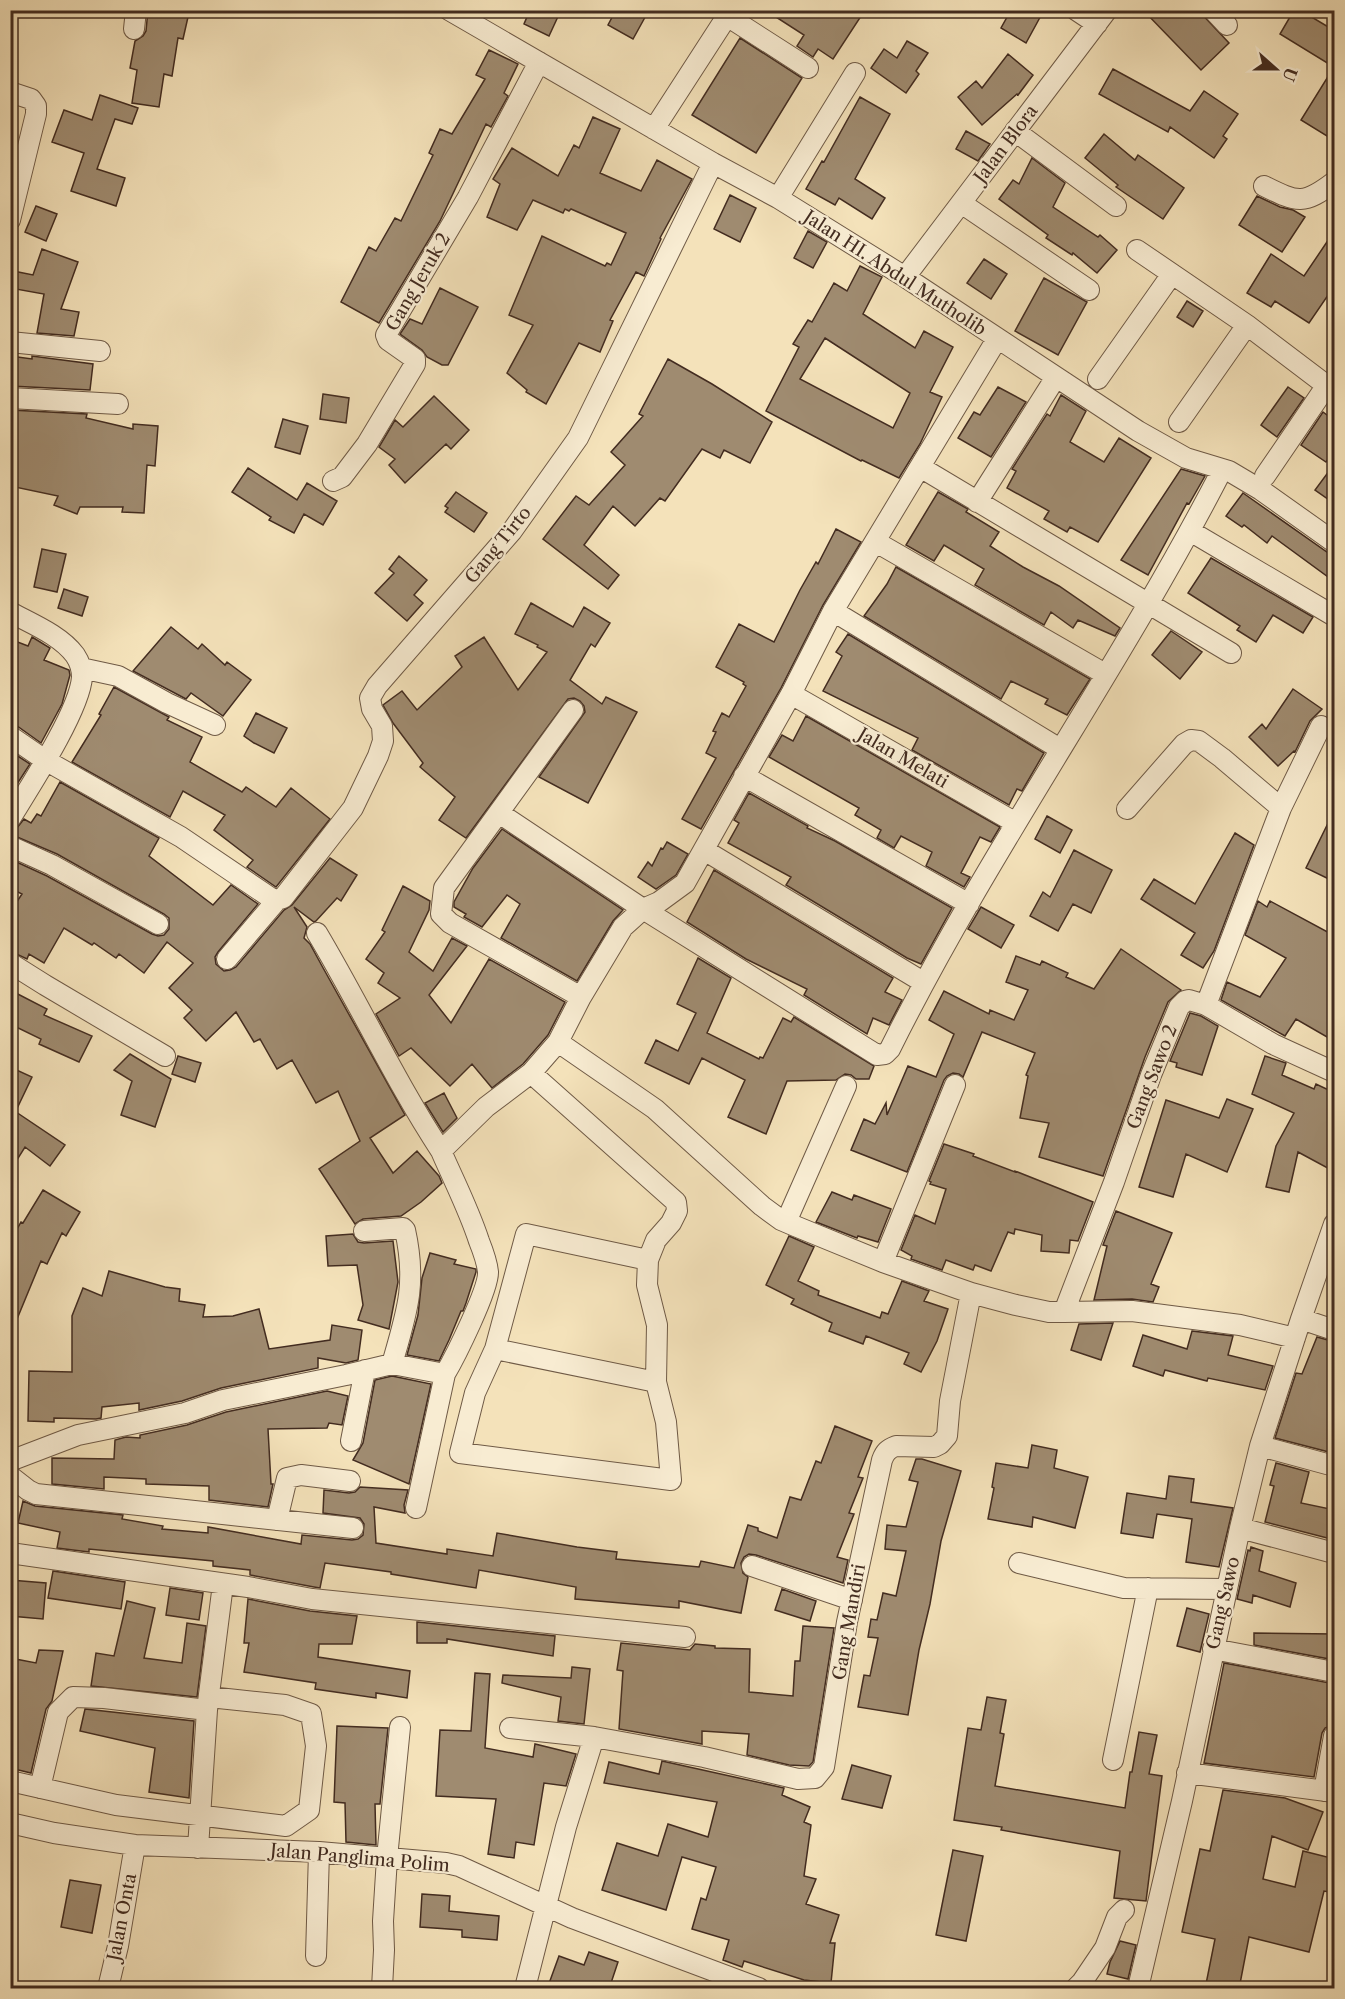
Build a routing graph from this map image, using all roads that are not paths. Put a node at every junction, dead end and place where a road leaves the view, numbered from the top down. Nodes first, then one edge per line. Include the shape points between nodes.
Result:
1 (449, 10) edge
2 (1076, 10) edge
3 (1213, 10) edge
4 (729, 13) edge
5 (1102, 17) edge
6 (1227, 25) dead end
7 (539, 62) junction
8 (808, 68) dead end
9 (855, 73) dead end
10 (10, 92) edge
11 (654, 129) junction
12 (1015, 131) junction
13 (713, 163) junction
14 (1335, 182) edge
15 (1264, 186) dead end
16 (778, 198) junction
17 (961, 203) junction
18 (1116, 206) dead end
19 (10, 220) edge
20 (1137, 250) dead end
21 (1172, 274) junction
22 (905, 277) junction
23 (1089, 290) dead end
24 (1247, 325) junction
25 (997, 339) junction
26 (10, 342) edge
27 (100, 351) dead end
28 (1056, 376) junction
29 (1098, 379) dead end
30 (1331, 388) edge
31 (10, 398) edge
32 (118, 404) dead end
33 (1179, 422) dead end
34 (920, 467) junction
35 (1222, 470) junction
36 (1266, 476) dead end
37 (333, 482) dead end
38 (977, 501) junction
39 (1190, 531) junction
40 (876, 542) junction
41 (1335, 542) edge
42 (1148, 603) junction
43 (11, 610) edge
44 (833, 612) junction
45 (1335, 616) edge
46 (1231, 653) dead end
47 (81, 668) junction
48 (1105, 674) junction
49 (790, 693) junction
50 (573, 710) dead end
51 (215, 725) dead end
52 (1321, 726) dead end
53 (10, 736) edge
54 (1060, 749) junction
55 (45, 760) junction
56 (744, 776) junction
57 (1281, 808) junction
58 (1128, 809) dead end
59 (499, 813) junction
60 (10, 819) edge
61 (1016, 823) junction
62 (10, 846) edge
63 (704, 850) junction
64 (277, 900) junction
65 (969, 904) junction
66 (644, 909) junction
67 (158, 924) dead end
68 (317, 933) dead end
69 (227, 959) dead end
70 (10, 963) edge
71 (924, 982) junction
72 (581, 997) junction
73 (1206, 1005) junction
74 (558, 1042) junction
75 (165, 1056) dead end
76 (1335, 1072) edge
77 (531, 1073) junction
78 (955, 1085) dead end
79 (846, 1086) dead end
80 (441, 1151) junction
81 (786, 1222) junction
82 (1335, 1224) edge
83 (364, 1231) dead end
84 (648, 1260) junction
85 (883, 1262) junction
86 (971, 1293) junction
87 (1064, 1312) junction
88 (1301, 1319) junction
89 (1335, 1330) edge
90 (1295, 1338) junction
91 (495, 1349) junction
92 (392, 1364) junction
93 (365, 1370) junction
94 (445, 1374) junction
95 (656, 1382) junction
96 (351, 1441) dead end
97 (1260, 1446) junction
98 (10, 1461) edge
99 (1335, 1466) edge
100 (10, 1476) edge
101 (350, 1481) dead end
102 (416, 1508) dead end
103 (277, 1520) junction
104 (353, 1528) dead end
105 (1240, 1528) junction
106 (10, 1553) edge
107 (1335, 1553) edge
108 (1019, 1563) dead end
109 (752, 1566) dead end
110 (223, 1584) junction
111 (1148, 1588) junction
112 (1227, 1590) junction
113 (852, 1600) junction
114 (685, 1637) dead end
115 (1213, 1649) junction
116 (1335, 1672) edge
117 (208, 1704) junction
118 (400, 1727) dead end
119 (510, 1728) dead end
120 (1335, 1736) edge
121 (594, 1737) junction
122 (1113, 1760) dead end
123 (1187, 1773) junction
124 (10, 1781) edge
125 (40, 1788) junction
126 (1329, 1791) edge
127 (200, 1814) junction
128 (10, 1823) edge
129 (135, 1845) junction
130 (198, 1848) junction
131 (320, 1852) junction
132 (387, 1858) junction
133 (546, 1907) junction
134 (1124, 1910) dead end
135 (316, 1956) dead end
136 (712, 1980) edge
137 (108, 1989) edge
138 (382, 1989) edge
139 (525, 1989) edge
140 (759, 1989) edge
141 (1076, 1989) edge
142 (1138, 1989) edge

1 - 7 street, Jalan HI. Abdul Mutholib
2 - 5 street
3 - 6 street
4 - 8 street
4 - 11 street
5 - 12 street, Jalan Blora
7 - 11 street, Jalan HI. Abdul Mutholib
7 - 37 street, Gang Jeruk 2 via 468,197 386,334 388,340 415,358 415,364 367,444 342,477
9 - 16 street
10 - 19 street via 31,99 36,105
11 - 13 street, Jalan HI. Abdul Mutholib
12 - 17 street, Jalan Blora
12 - 18 street
13 - 16 street, Jalan HI. Abdul Mutholib
13 - 64 street, Gang Tirto via 578,438 512,531 377,686 370,698 382,726 378,756 353,808 283,898
14 - 15 street via 1319,194 1299,200
16 - 22 street, Jalan HI. Abdul Mutholib
17 - 22 street, Jalan Blora
17 - 23 street
20 - 21 street
21 - 24 street
21 - 29 street
22 - 25 street, Jalan HI. Abdul Mutholib
24 - 30 street
24 - 33 street
25 - 28 street, Jalan HI. Abdul Mutholib
25 - 34 street
26 - 27 street
28 - 35 street, Jalan HI. Abdul Mutholib via 1138,431 1186,458
28 - 38 street
30 - 36 street
31 - 32 street
34 - 38 street
34 - 40 street
35 - 39 street
35 - 41 street, Jalan HI. Abdul Mutholib via 1261,490
38 - 42 street
39 - 42 street
39 - 45 street
40 - 44 street
40 - 48 street
42 - 46 street
42 - 48 street
43 - 47 street via 61,642
44 - 49 street
44 - 54 street
47 - 51 street via 118,676
47 - 55 street via 80,687 72,709
48 - 54 street
49 - 56 street
49 - 61 street, Jalan Melati
50 - 59 street
52 - 57 street
53 - 55 street
54 - 61 street
55 - 60 street
55 - 64 street via 182,837
56 - 63 street
56 - 65 street
57 - 58 street via 1222,758 1199,741 1191,740
57 - 73 street
59 - 66 street
59 - 72 street via 444,888 441,914 450,923
61 - 65 street
62 - 67 street
63 - 66 street via 685,883
63 - 71 street
64 - 69 street, Gang Tirto
65 - 71 street
66 - 71 street via 877,1055 890,1049
66 - 72 street via 623,927
68 - 80 street
70 - 75 street
72 - 74 street
73 - 76 street via 1273,1044
73 - 87 street, Gang Sawo 2 via 1189,1000 1179,1007
74 - 77 street
74 - 81 street via 655,1109 762,1206
77 - 80 street via 486,1107
77 - 84 street via 676,1202 677,1211 656,1240
78 - 85 street
79 - 81 street
80 - 94 street via 472,1220 488,1274
81 - 85 street
82 - 88 street, Gang Sawo
83 - 92 street via 403,1228 410,1253 409,1304
84 - 91 street via 526,1234
84 - 95 street via 647,1285 657,1325
85 - 86 street
86 - 87 street via 1049,1312
86 - 113 street, Gang Mandiri via 947,1436 934,1447 896,1446 885,1452
87 - 90 street via 1132,1311 1239,1325
88 - 89 street
88 - 90 street, Gang Sawo
90 - 97 street, Gang Sawo
91 - 95 street
91 - 95 street via 475,1393 460,1453 671,1480 666,1422
92 - 93 street
92 - 94 street
93 - 96 street
93 - 98 street via 78,1435
94 - 102 street
97 - 99 street
97 - 105 street, Gang Sawo
100 - 103 street via 36,1494
101 - 103 street via 301,1475 287,1479
103 - 104 street
105 - 107 street
105 - 112 street, Gang Sawo
106 - 110 street
108 - 111 street via 1124,1588
109 - 113 street
110 - 114 street via 312,1599
110 - 117 street
111 - 112 street
111 - 122 street
112 - 115 street, Gang Sawo
113 - 121 street, Gang Mandiri via 824,1767 815,1778 798,1779
115 - 116 street
115 - 123 street, Gang Sawo
117 - 125 street via 73,1697 58,1713
117 - 127 street
117 - 127 street via 285,1706 311,1714 316,1746 309,1810 286,1826
118 - 132 street
119 - 121 street, Gang Mandiri
120 - 126 street
121 - 133 street
123 - 126 street
123 - 142 street, Gang Sawo
124 - 125 street
125 - 127 street via 116,1805
127 - 130 street
128 - 129 street, Jalan Panglima Polim
129 - 130 street, Jalan Panglima Polim
129 - 137 street, Jalan Onta
130 - 131 street, Jalan Panglima Polim
131 - 132 street, Jalan Panglima Polim
131 - 135 street
132 - 133 street, Jalan Panglima Polim via 459,1866
132 - 138 street
133 - 136 street, Jalan Panglima Polim
133 - 139 street
134 - 141 street via 1117,1917 1105,1948
136 - 140 street, Jalan Panglima Polim

